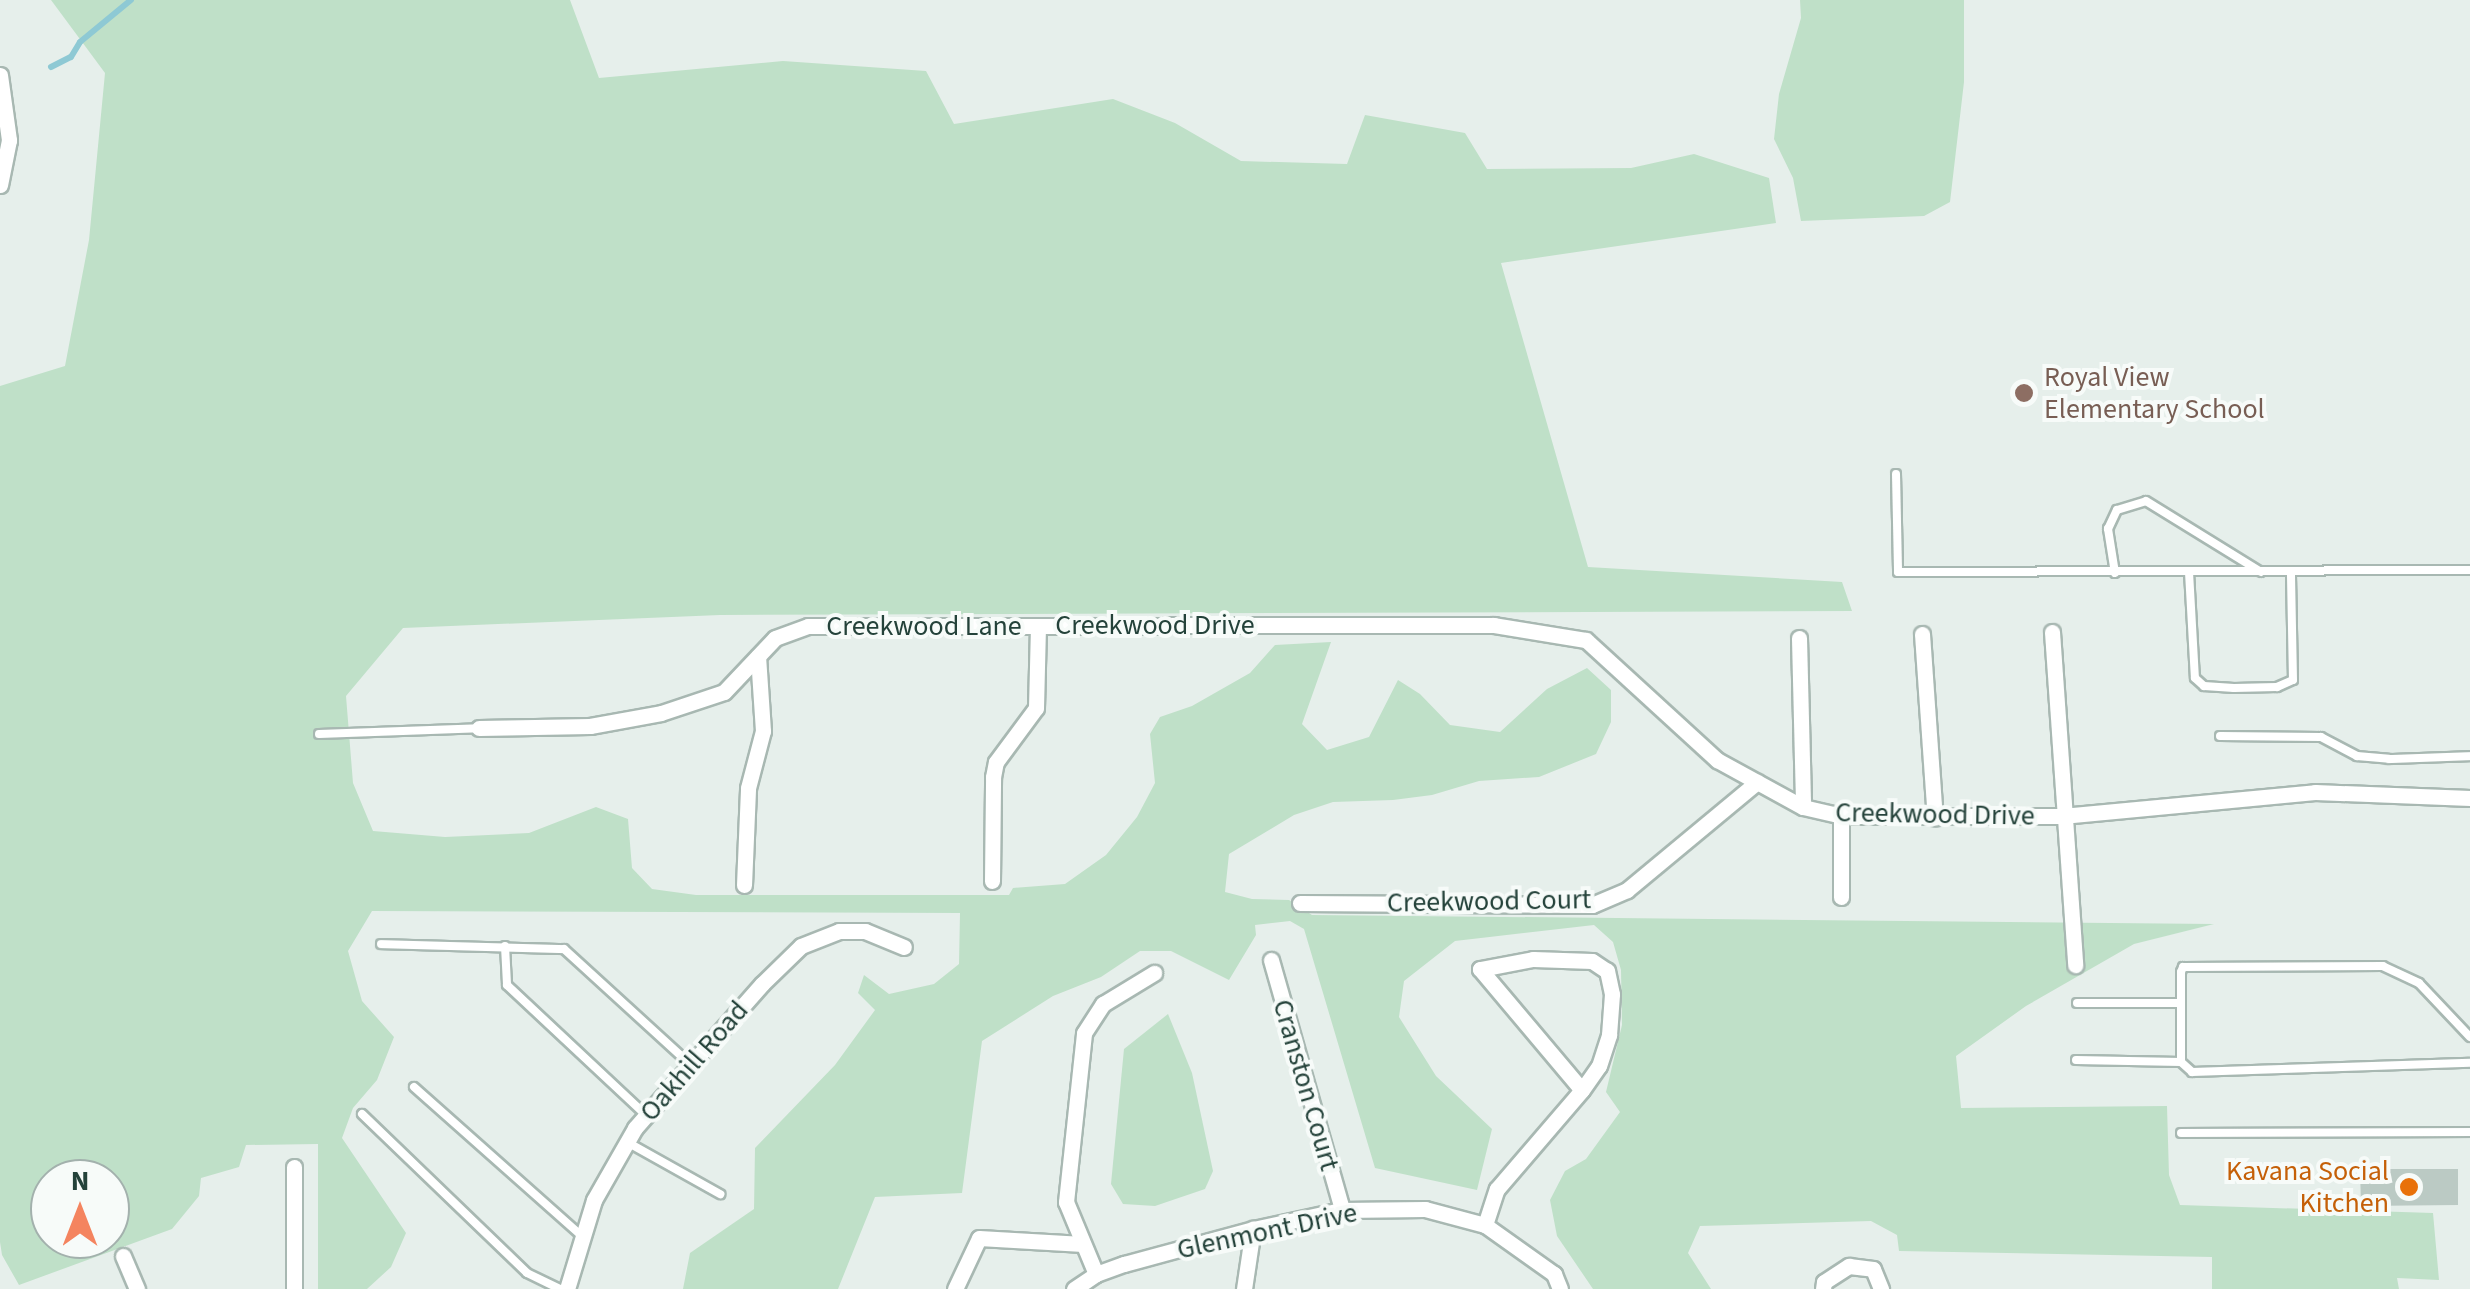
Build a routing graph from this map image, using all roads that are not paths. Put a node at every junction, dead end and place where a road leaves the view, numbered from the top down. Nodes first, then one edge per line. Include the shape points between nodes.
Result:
1 (0, 74) edge
2 (0, 185) edge
3 (1896, 474) dead end
4 (2470, 570) edge
5 (2189, 572) junction
6 (2262, 572) junction
7 (2291, 572) junction
8 (2115, 573) junction
9 (1038, 626) junction
10 (2052, 632) dead end
11 (1922, 634) dead end
12 (1799, 638) dead end
13 (758, 656) junction
14 (479, 728) joint
15 (319, 734) dead end
16 (2220, 736) dead end
17 (2470, 756) edge
18 (1758, 782) junction
19 (2470, 798) edge
20 (1804, 807) junction
21 (1841, 816) junction
22 (2062, 816) junction
23 (1934, 818) junction
24 (992, 881) dead end
25 (744, 884) dead end
26 (1841, 897) dead end
27 (1300, 902) dead end
28 (381, 944) dead end
29 (505, 946) junction
30 (904, 947) dead end
31 (1270, 960) dead end
32 (2075, 965) dead end
33 (1154, 973) dead end
34 (2076, 1003) dead end
35 (2181, 1003) junction
36 (2470, 1037) edge
37 (2076, 1060) dead end
38 (2181, 1062) junction
39 (689, 1063) junction
40 (2470, 1063) edge
41 (414, 1088) dead end
42 (1582, 1090) junction
43 (362, 1114) dead end
44 (646, 1115) junction
45 (2470, 1132) edge
46 (2181, 1133) dead end
47 (627, 1142) junction
48 (294, 1168) dead end
49 (720, 1194) dead end
50 (1342, 1210) junction
51 (1485, 1225) junction
52 (1253, 1228) junction
53 (582, 1236) junction
54 (1083, 1244) junction
55 (124, 1259) edge
56 (1096, 1274) junction
57 (137, 1289) edge
58 (294, 1289) edge
59 (564, 1289) edge
60 (955, 1289) edge
61 (1074, 1289) edge
62 (1244, 1289) edge
63 (1560, 1289) edge
64 (1823, 1289) edge
65 (1881, 1289) edge

1 - 2 street via 9,140
3 - 8 lane via 1898,572
4 - 7 lane
5 - 6 lane
5 - 7 lane via 2194,678 2204,686 2234,688 2293,680
5 - 8 lane
6 - 7 lane
6 - 8 lane via 2146,502 2117,510 2108,530
9 - 13 street, Creekwood Lane via 808,626 775,638
9 - 18 street, Creekwood Drive via 1494,625 1586,640 1717,760
9 - 24 street via 1036,708 996,762 993,777
10 - 22 street
11 - 23 street
12 - 20 street
13 - 14 street, Creekwood Lane via 724,692 661,713 590,726
13 - 25 street via 763,731 748,788
14 - 15 lane
16 - 17 lane via 2321,737 2357,756
18 - 20 street, Creekwood Drive
18 - 27 street, Creekwood Court via 1626,890 1592,905
19 - 22 street, Creekwood Drive via 2315,792
20 - 21 street, Creekwood Drive
21 - 23 street, Creekwood Drive
21 - 26 street
22 - 23 street, Creekwood Drive
22 - 32 street
28 - 29 lane
29 - 39 lane via 564,949
29 - 44 lane via 507,985
30 - 39 street, Oakhill Road via 865,930 838,930 801,946
31 - 50 street, Cranston Court
33 - 54 street via 1104,1004 1084,1033 1066,1202
34 - 35 lane
35 - 36 lane via 2183,967 2383,966 2419,983
35 - 38 lane
37 - 38 lane
38 - 40 lane via 2192,1072
39 - 44 street, Oakhill Road
41 - 53 lane
42 - 42 street via 1610,1035 1608,971 1592,961 1532,959 1480,968
42 - 51 street via 1497,1189
43 - 59 lane via 527,1273
44 - 47 street, Oakhill Road
45 - 46 lane
47 - 49 lane
47 - 53 street, Oakhill Road
48 - 58 street
50 - 51 street, Glenmont Drive via 1425,1209
50 - 52 street, Glenmont Drive
51 - 63 street, Glenmont Drive via 1554,1274
52 - 56 street, Glenmont Drive
52 - 62 street
53 - 59 street, Oakhill Road
54 - 56 street
54 - 60 street via 979,1238
55 - 57 street
56 - 61 street, Glenmont Drive
64 - 65 street via 1849,1266 1873,1269

